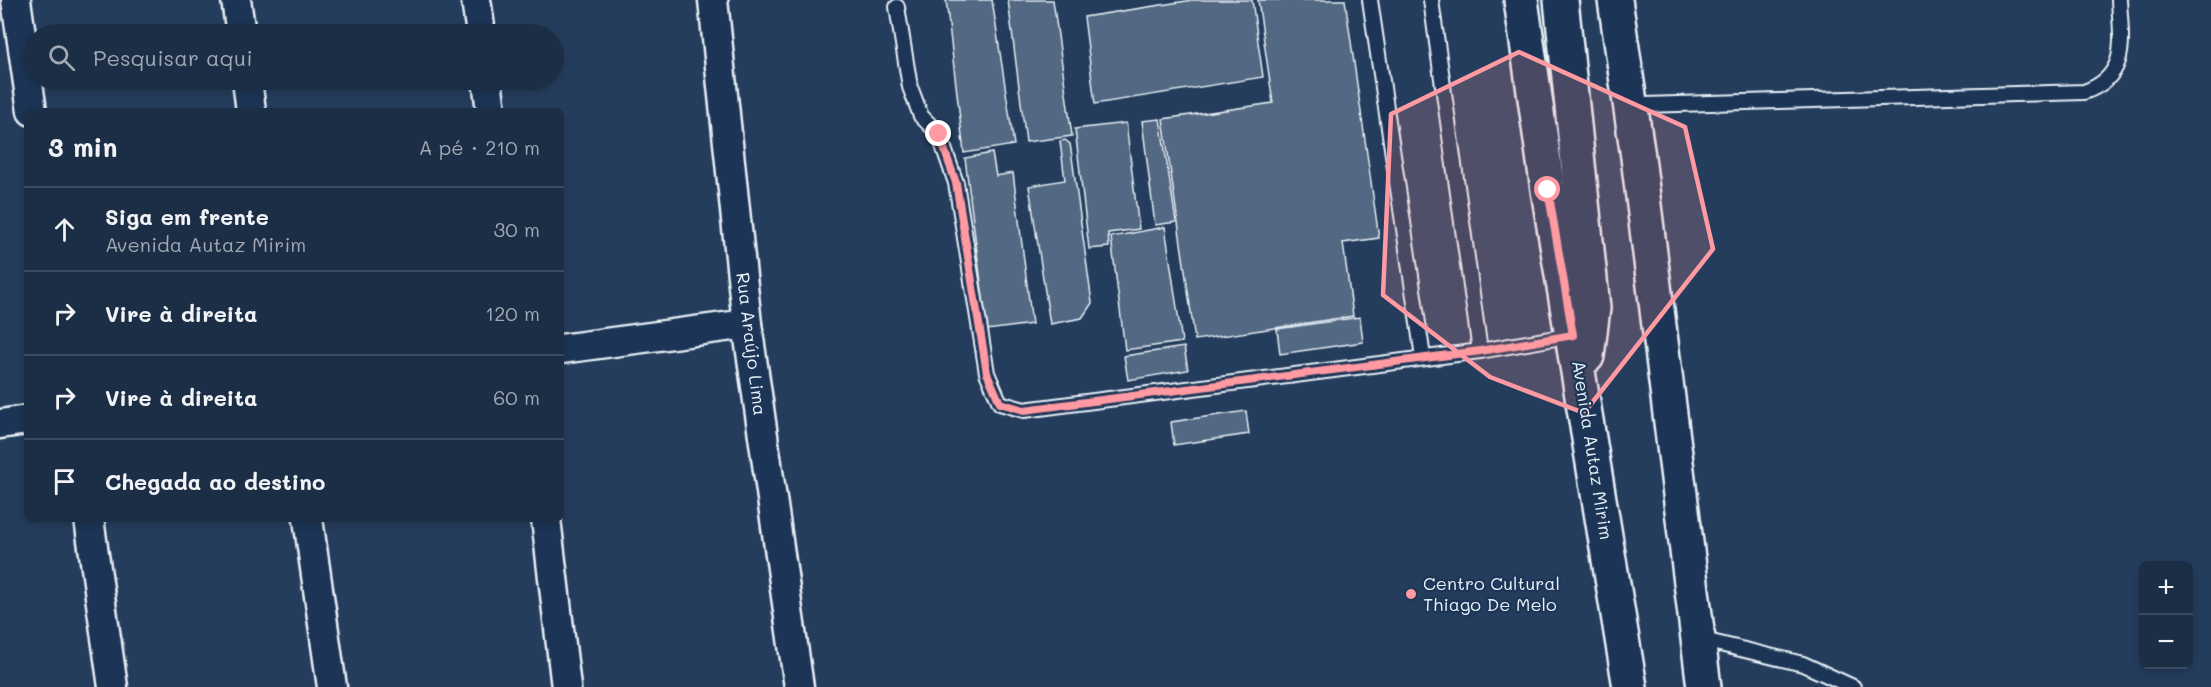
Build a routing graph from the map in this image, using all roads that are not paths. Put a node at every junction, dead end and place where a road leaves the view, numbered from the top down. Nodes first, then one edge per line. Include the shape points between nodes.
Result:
1 (16, 0) edge
2 (236, 0) edge
3 (476, 0) edge
4 (713, 0) edge
5 (1370, 0) edge
6 (1431, 0) edge
7 (1521, 0) edge
8 (1561, 0) edge
9 (1615, 0) edge
10 (1636, 0) edge
11 (2119, 0) edge
12 (897, 7) dead end
13 (240, 24) edge
14 (480, 24) edge
15 (24, 56) edge
16 (29, 90) edge
17 (248, 90) edge
18 (488, 90) edge
19 (1644, 105) junction
20 (32, 108) edge
21 (251, 108) edge
22 (491, 108) edge
23 (1638, 157) junction
24 (747, 324) junction
25 (1573, 335) junction
26 (564, 349) edge
27 (1480, 351) junction
28 (1423, 357) junction
29 (1582, 391) junction
30 (24, 420) edge
31 (0, 424) edge
32 (89, 522) edge
33 (308, 522) edge
34 (546, 522) edge
35 (1697, 639) junction
36 (112, 687) edge
37 (332, 687) edge
38 (566, 687) edge
39 (799, 687) edge
40 (1630, 687) edge
41 (1704, 687) edge
42 (1853, 687) edge

1 - 15 street
2 - 13 street
3 - 14 street
4 - 24 street, Rua Araújo Lima
5 - 28 lane
6 - 27 lane
7 - 25 main road, Avenida Autaz Mirim
8 - 29 main road via 1593,308
9 - 23 main road
10 - 19 main road
11 - 19 lane via 2122,49 2115,72 2099,87 2084,92
12 - 28 lane via 909,87 921,116 939,134 956,183 987,373 1000,403 1024,410
16 - 20 street
17 - 21 street
18 - 22 street
19 - 23 main road via 1646,131
23 - 35 main road
24 - 26 street
24 - 39 street, Rua Araújo Lima
25 - 27 lane
25 - 29 main road, Avenida Autaz Mirim
27 - 28 lane
29 - 40 main road, Avenida Autaz Mirim
30 - 31 street
32 - 36 street
33 - 37 street
34 - 38 street
35 - 41 main road
35 - 42 lane via 1803,664

